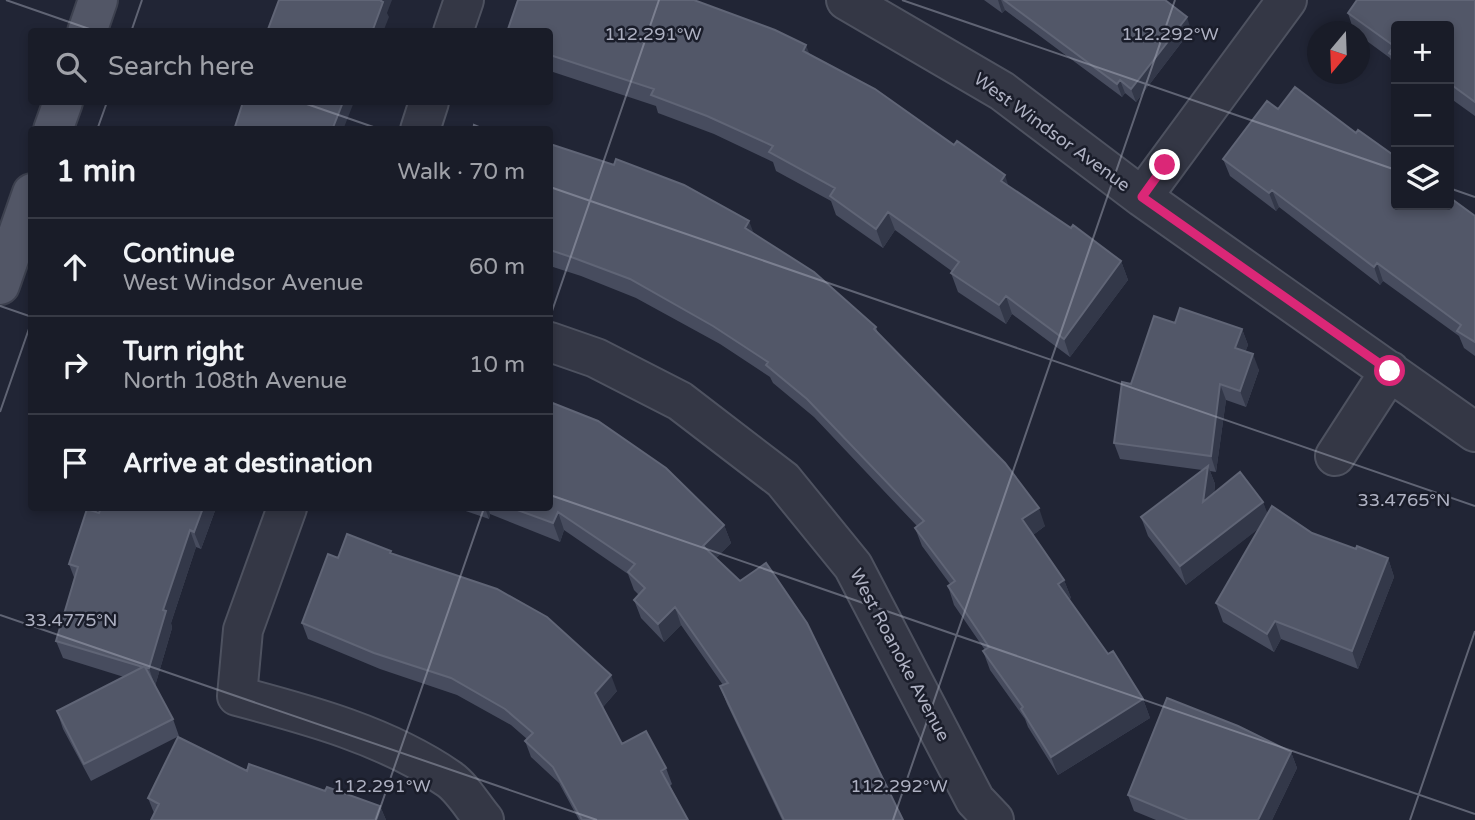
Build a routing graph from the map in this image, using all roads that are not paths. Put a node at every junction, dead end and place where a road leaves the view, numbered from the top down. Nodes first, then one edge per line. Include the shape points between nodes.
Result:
1 (98, 0) edge
2 (464, 0) edge
3 (846, 0) edge
4 (1287, 0) edge
5 (88, 28) edge
6 (454, 28) edge
7 (62, 105) edge
8 (428, 105) edge
9 (54, 126) edge
10 (421, 126) edge
11 (1142, 197) junction
12 (28, 204) edge
13 (0, 285) edge
14 (553, 343) edge
15 (1390, 371) junction
16 (1475, 432) edge
17 (1335, 456) dead end
18 (286, 511) edge
19 (484, 820) edge
20 (994, 820) edge

1 - 5 main road
2 - 6 street
3 - 11 street, West Windsor Avenue via 1002,91
4 - 11 street
7 - 9 main road
8 - 10 street
11 - 15 street, West Windsor Avenue
12 - 13 main road
14 - 20 street, West Roanoke Avenue via 596,358 680,401 783,480 853,565 975,800
15 - 16 street, West Windsor Avenue
15 - 17 street
18 - 19 street via 243,630 237,696 306,714 391,748 451,780

